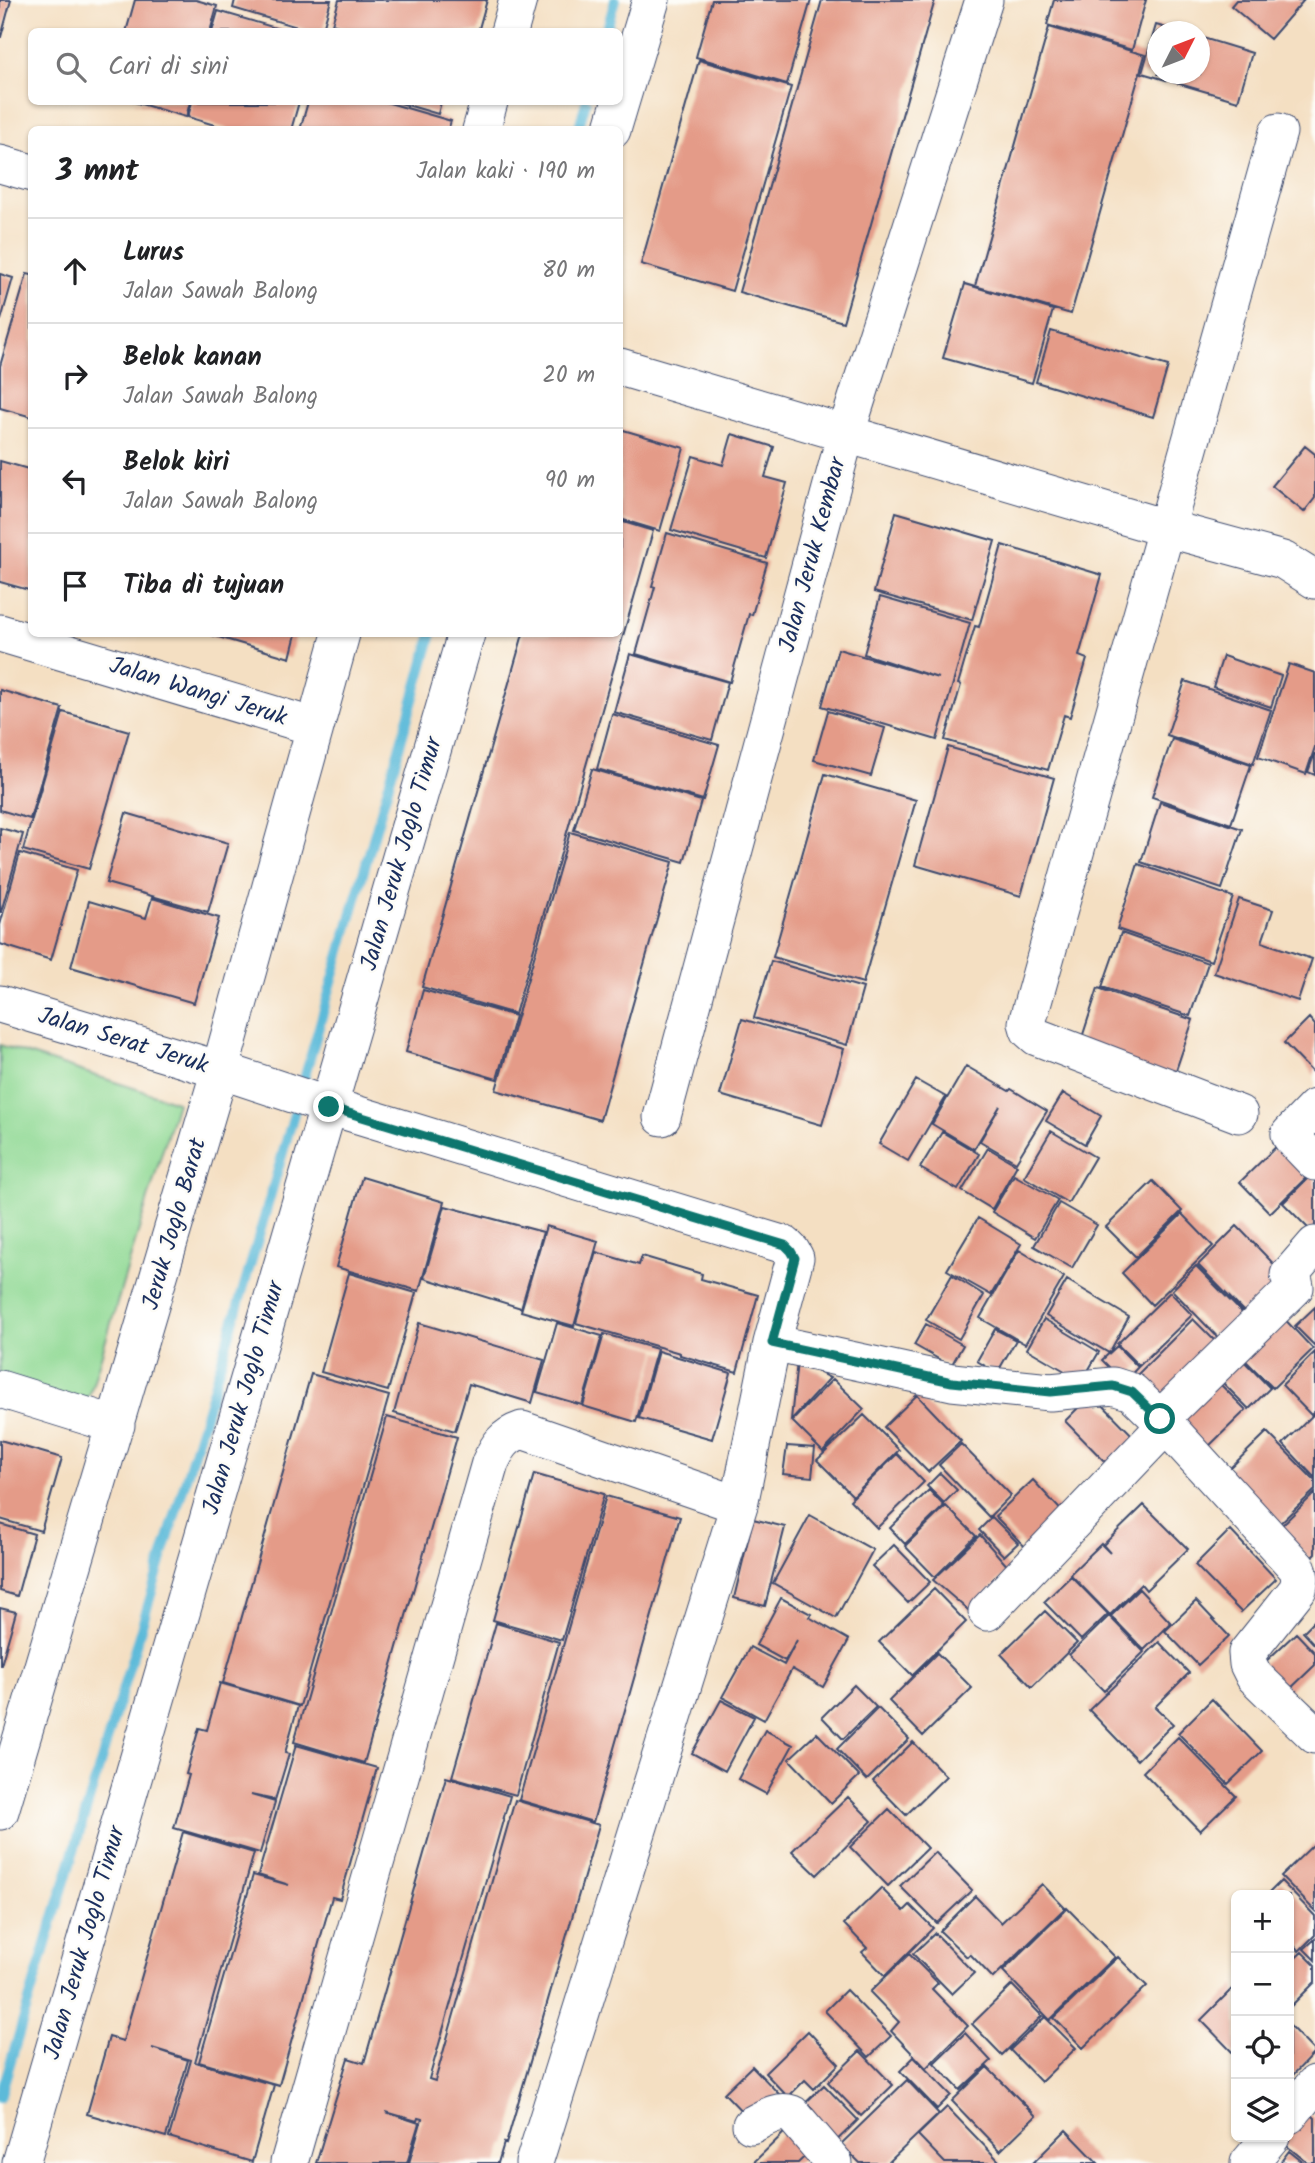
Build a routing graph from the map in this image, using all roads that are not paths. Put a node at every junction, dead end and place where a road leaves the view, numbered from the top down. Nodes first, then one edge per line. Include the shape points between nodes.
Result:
1 (518, 0) edge
2 (651, 0) edge
3 (984, 0) edge
4 (510, 28) edge
5 (623, 93) edge
6 (488, 105) edge
7 (620, 105) edge
8 (482, 126) edge
9 (613, 126) edge
10 (1278, 132) dead end
11 (0, 164) edge
12 (28, 172) edge
13 (623, 367) edge
14 (846, 432) junction
15 (1165, 527) junction
16 (1315, 580) edge
17 (0, 633) edge
18 (340, 637) edge
19 (465, 637) edge
20 (315, 727) junction
21 (0, 1004) edge
22 (233, 1075) junction
23 (316, 1102) junction
24 (1315, 1108) edge
25 (1239, 1114) dead end
26 (662, 1117) dead end
27 (1315, 1162) edge
28 (1315, 1245) edge
29 (772, 1343) junction
30 (0, 1389) edge
31 (1163, 1422) junction
32 (116, 1425) junction
33 (739, 1505) junction
34 (987, 1612) dead end
35 (1315, 1735) edge
36 (9, 1744) edge
37 (0, 1811) edge
38 (1315, 2084) edge
39 (1294, 2109) edge
40 (751, 2125) dead end
41 (1267, 2142) edge
42 (21, 2163) edge
43 (289, 2163) edge
44 (534, 2163) edge
45 (834, 2163) edge
46 (1249, 2163) edge

1 - 4 street
2 - 5 street
3 - 14 street, Jalan Jeruk Kembar
6 - 8 street
7 - 9 street
10 - 15 street
11 - 12 street
13 - 14 street
14 - 15 street
14 - 26 street, Jalan Jeruk Kembar
15 - 16 street via 1283,560
15 - 25 street via 1027,1023 1037,1037
17 - 20 street, Jalan Wangi Jeruk
18 - 20 street, Jeruk Joglo Barat
19 - 23 street, Jalan Jeruk Joglo Timur
20 - 22 street, Jeruk Joglo Barat
21 - 22 street, Jalan Serat Jeruk
22 - 23 street, Jalan Serat Jeruk
22 - 32 street, Jeruk Joglo Barat
23 - 29 street, Jalan Serat Jeruk via 785,1245 795,1258
23 - 42 street, Jalan Jeruk Joglo Timur
24 - 27 street via 1290,1133
28 - 31 street via 1289,1275 1295,1287
29 - 31 street via 952,1382 1050,1392 1113,1386 1132,1392
29 - 33 street
30 - 32 street
31 - 34 street
31 - 35 street via 1298,1569 1298,1589 1247,1653 1248,1664 1254,1676
32 - 36 street, Jeruk Joglo Barat
33 - 43 street via 522,1430 508,1435 498,1446
33 - 44 street
36 - 37 street, Jeruk Joglo Barat
38 - 39 street
40 - 45 street via 776,2113 792,2114
41 - 46 street

